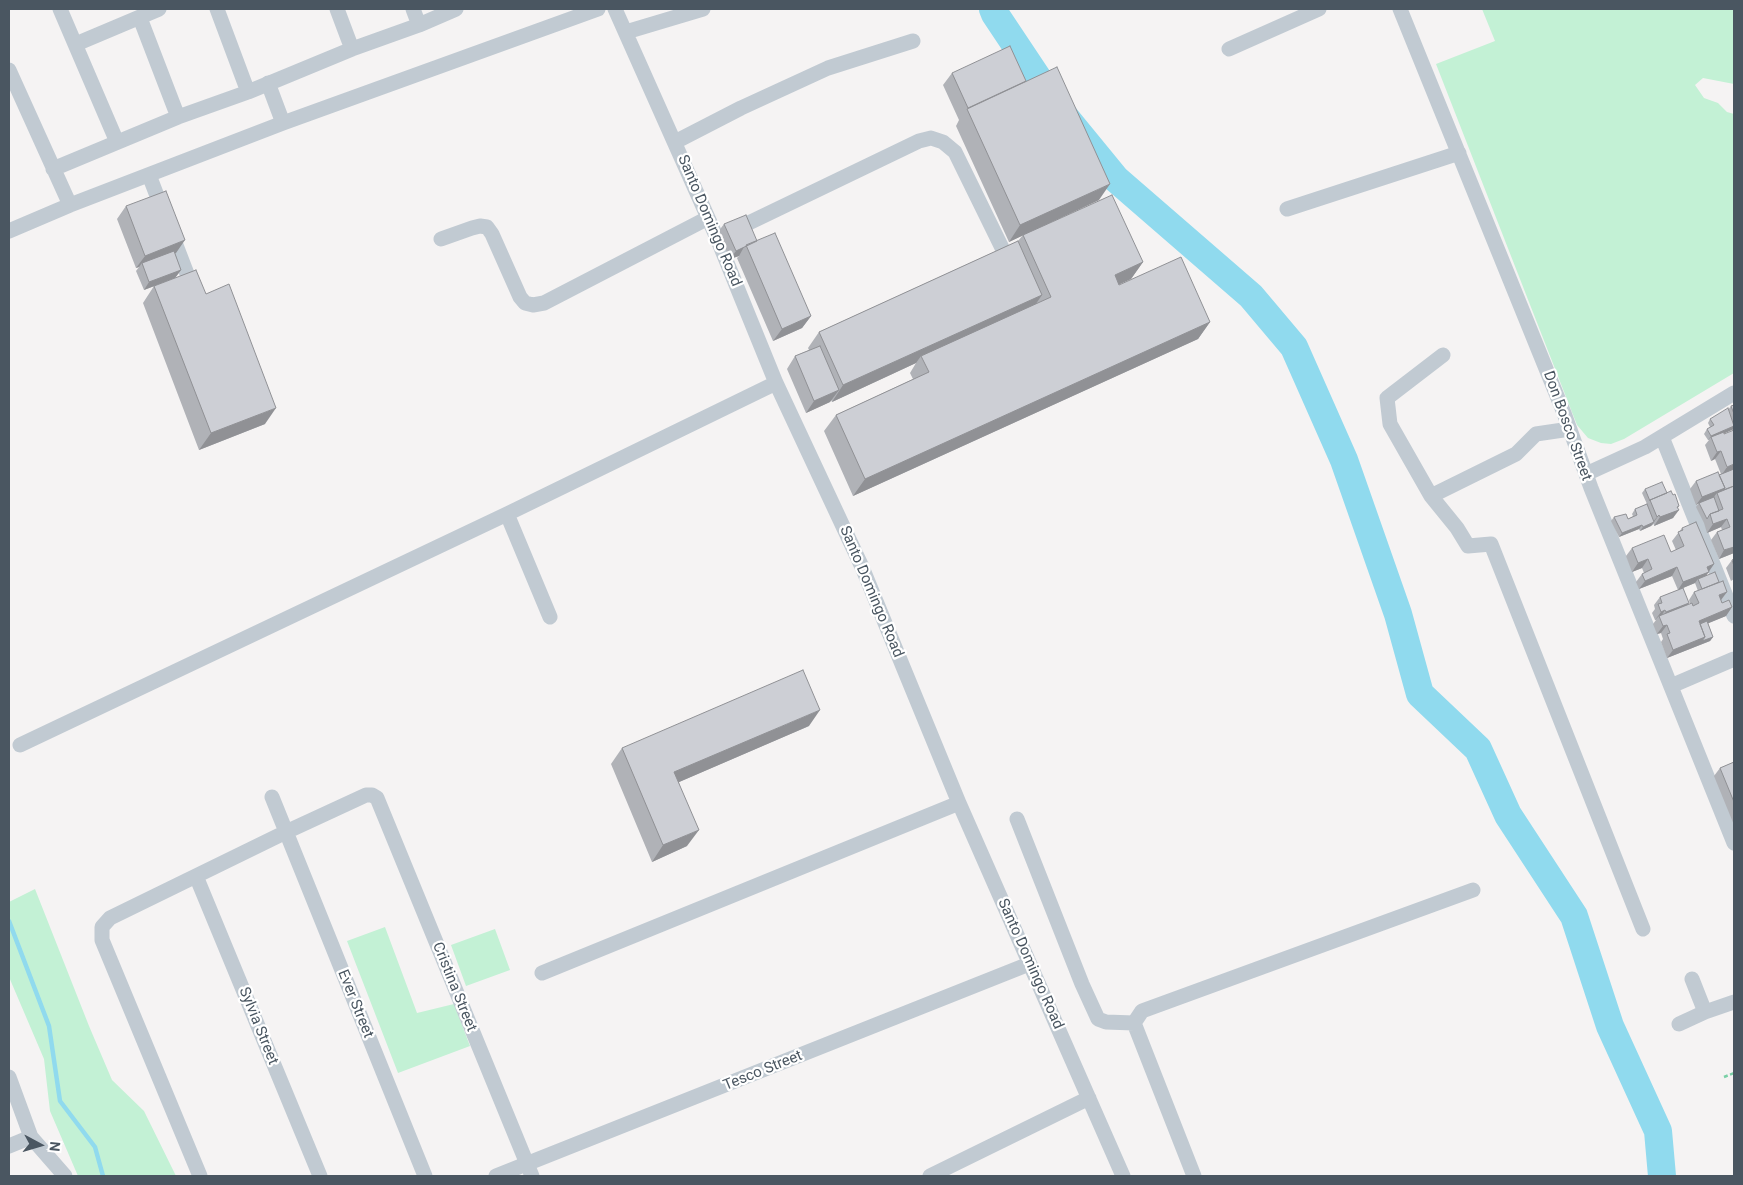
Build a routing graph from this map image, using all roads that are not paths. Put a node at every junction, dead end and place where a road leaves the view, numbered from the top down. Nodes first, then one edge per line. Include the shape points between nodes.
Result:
1 (60, 9) edge
2 (159, 9) edge
3 (217, 9) edge
4 (336, 9) edge
5 (413, 9) edge
6 (456, 9) edge
7 (598, 9) edge
8 (615, 9) edge
9 (702, 9) edge
10 (1319, 9) edge
11 (1400, 9) edge
12 (140, 18) junction
13 (419, 25) junction
14 (626, 32) junction
15 (913, 41) dead end
16 (76, 44) junction
17 (352, 49) junction
18 (1229, 49) dead end
19 (9, 70) edge
20 (268, 83) junction
21 (248, 92) junction
22 (178, 117) junction
23 (283, 123) junction
24 (118, 142) junction
25 (675, 142) junction
26 (1459, 153) junction
27 (53, 169) junction
28 (149, 175) junction
29 (70, 205) junction
30 (1287, 209) dead end
31 (708, 218) junction
32 (9, 231) edge
33 (717, 238) junction
34 (441, 239) dead end
35 (1007, 258) edge
36 (195, 294) edge
37 (1443, 355) dead end
38 (776, 383) junction
39 (1734, 393) edge
40 (1570, 428) junction
41 (1662, 437) junction
42 (1586, 474) junction
43 (1431, 496) junction
44 (507, 514) junction
45 (1734, 616) edge
46 (550, 618) dead end
47 (1734, 659) edge
48 (1671, 686) junction
49 (20, 745) dead end
50 (272, 797) dead end
51 (959, 803) junction
52 (1017, 819) dead end
53 (286, 832) junction
54 (1734, 843) edge
55 (196, 876) junction
56 (1473, 890) dead end
57 (1643, 929) dead end
58 (1029, 964) junction
59 (542, 973) dead end
60 (1692, 979) dead end
61 (1734, 1002) edge
62 (1705, 1012) junction
63 (1134, 1023) junction
64 (1679, 1024) dead end
65 (9, 1079) edge
66 (1089, 1098) junction
67 (31, 1137) junction
68 (9, 1146) edge
69 (529, 1170) edge
70 (65, 1176) edge
71 (200, 1176) edge
72 (320, 1176) edge
73 (425, 1176) edge
74 (496, 1176) edge
75 (930, 1176) edge
76 (1123, 1176) edge
77 (1194, 1176) edge

1 - 16 street
2 - 12 street
3 - 21 street
4 - 17 street
5 - 13 street
6 - 13 street
7 - 23 street
8 - 14 street, Santo Domingo Road
9 - 14 street
10 - 18 street
11 - 26 street, Don Bosco Street
12 - 16 street
12 - 22 street
13 - 17 street
14 - 25 street, Santo Domingo Road
15 - 25 street via 828,68
16 - 24 street
17 - 20 street
19 - 27 street
20 - 21 street
20 - 23 street
21 - 22 street
22 - 24 street
23 - 28 street
24 - 27 street
25 - 31 street, Santo Domingo Road
26 - 30 street
26 - 40 street, Don Bosco Street
27 - 29 street
28 - 29 street
28 - 36 street
29 - 32 street
31 - 33 street, Santo Domingo Road
31 - 34 street via 544,303 533,305 520,298 487,227 472,228
33 - 35 street via 919,141 932,138 955,152
33 - 38 street, Santo Domingo Road
37 - 43 street via 1387,398 1390,424
38 - 44 street
38 - 51 street, Santo Domingo Road via 862,567
39 - 41 street
40 - 42 street, Don Bosco Street
40 - 43 street via 1536,434 1516,454
41 - 42 street
41 - 45 street
42 - 48 street, Don Bosco Street
43 - 57 street via 1468,546 1491,544
44 - 46 street
44 - 49 street
47 - 48 street
48 - 54 street, Don Bosco Street
50 - 53 street, Ever Street
51 - 58 street, Santo Domingo Road
51 - 59 street
52 - 63 street via 1098,1019
53 - 55 street
53 - 69 street, Cristina Street via 366,796 377,798
53 - 73 street, Ever Street
55 - 71 street via 110,918 102,927 102,940
55 - 72 street, Sylvia Street
56 - 63 street via 1142,1011
58 - 66 street, Santo Domingo Road
58 - 69 street, Tesco Street
60 - 62 street
61 - 62 street
62 - 64 street
63 - 77 street
65 - 67 street
66 - 75 street
66 - 76 street, Santo Domingo Road
67 - 68 street
67 - 70 street
69 - 74 street, Tesco Street

